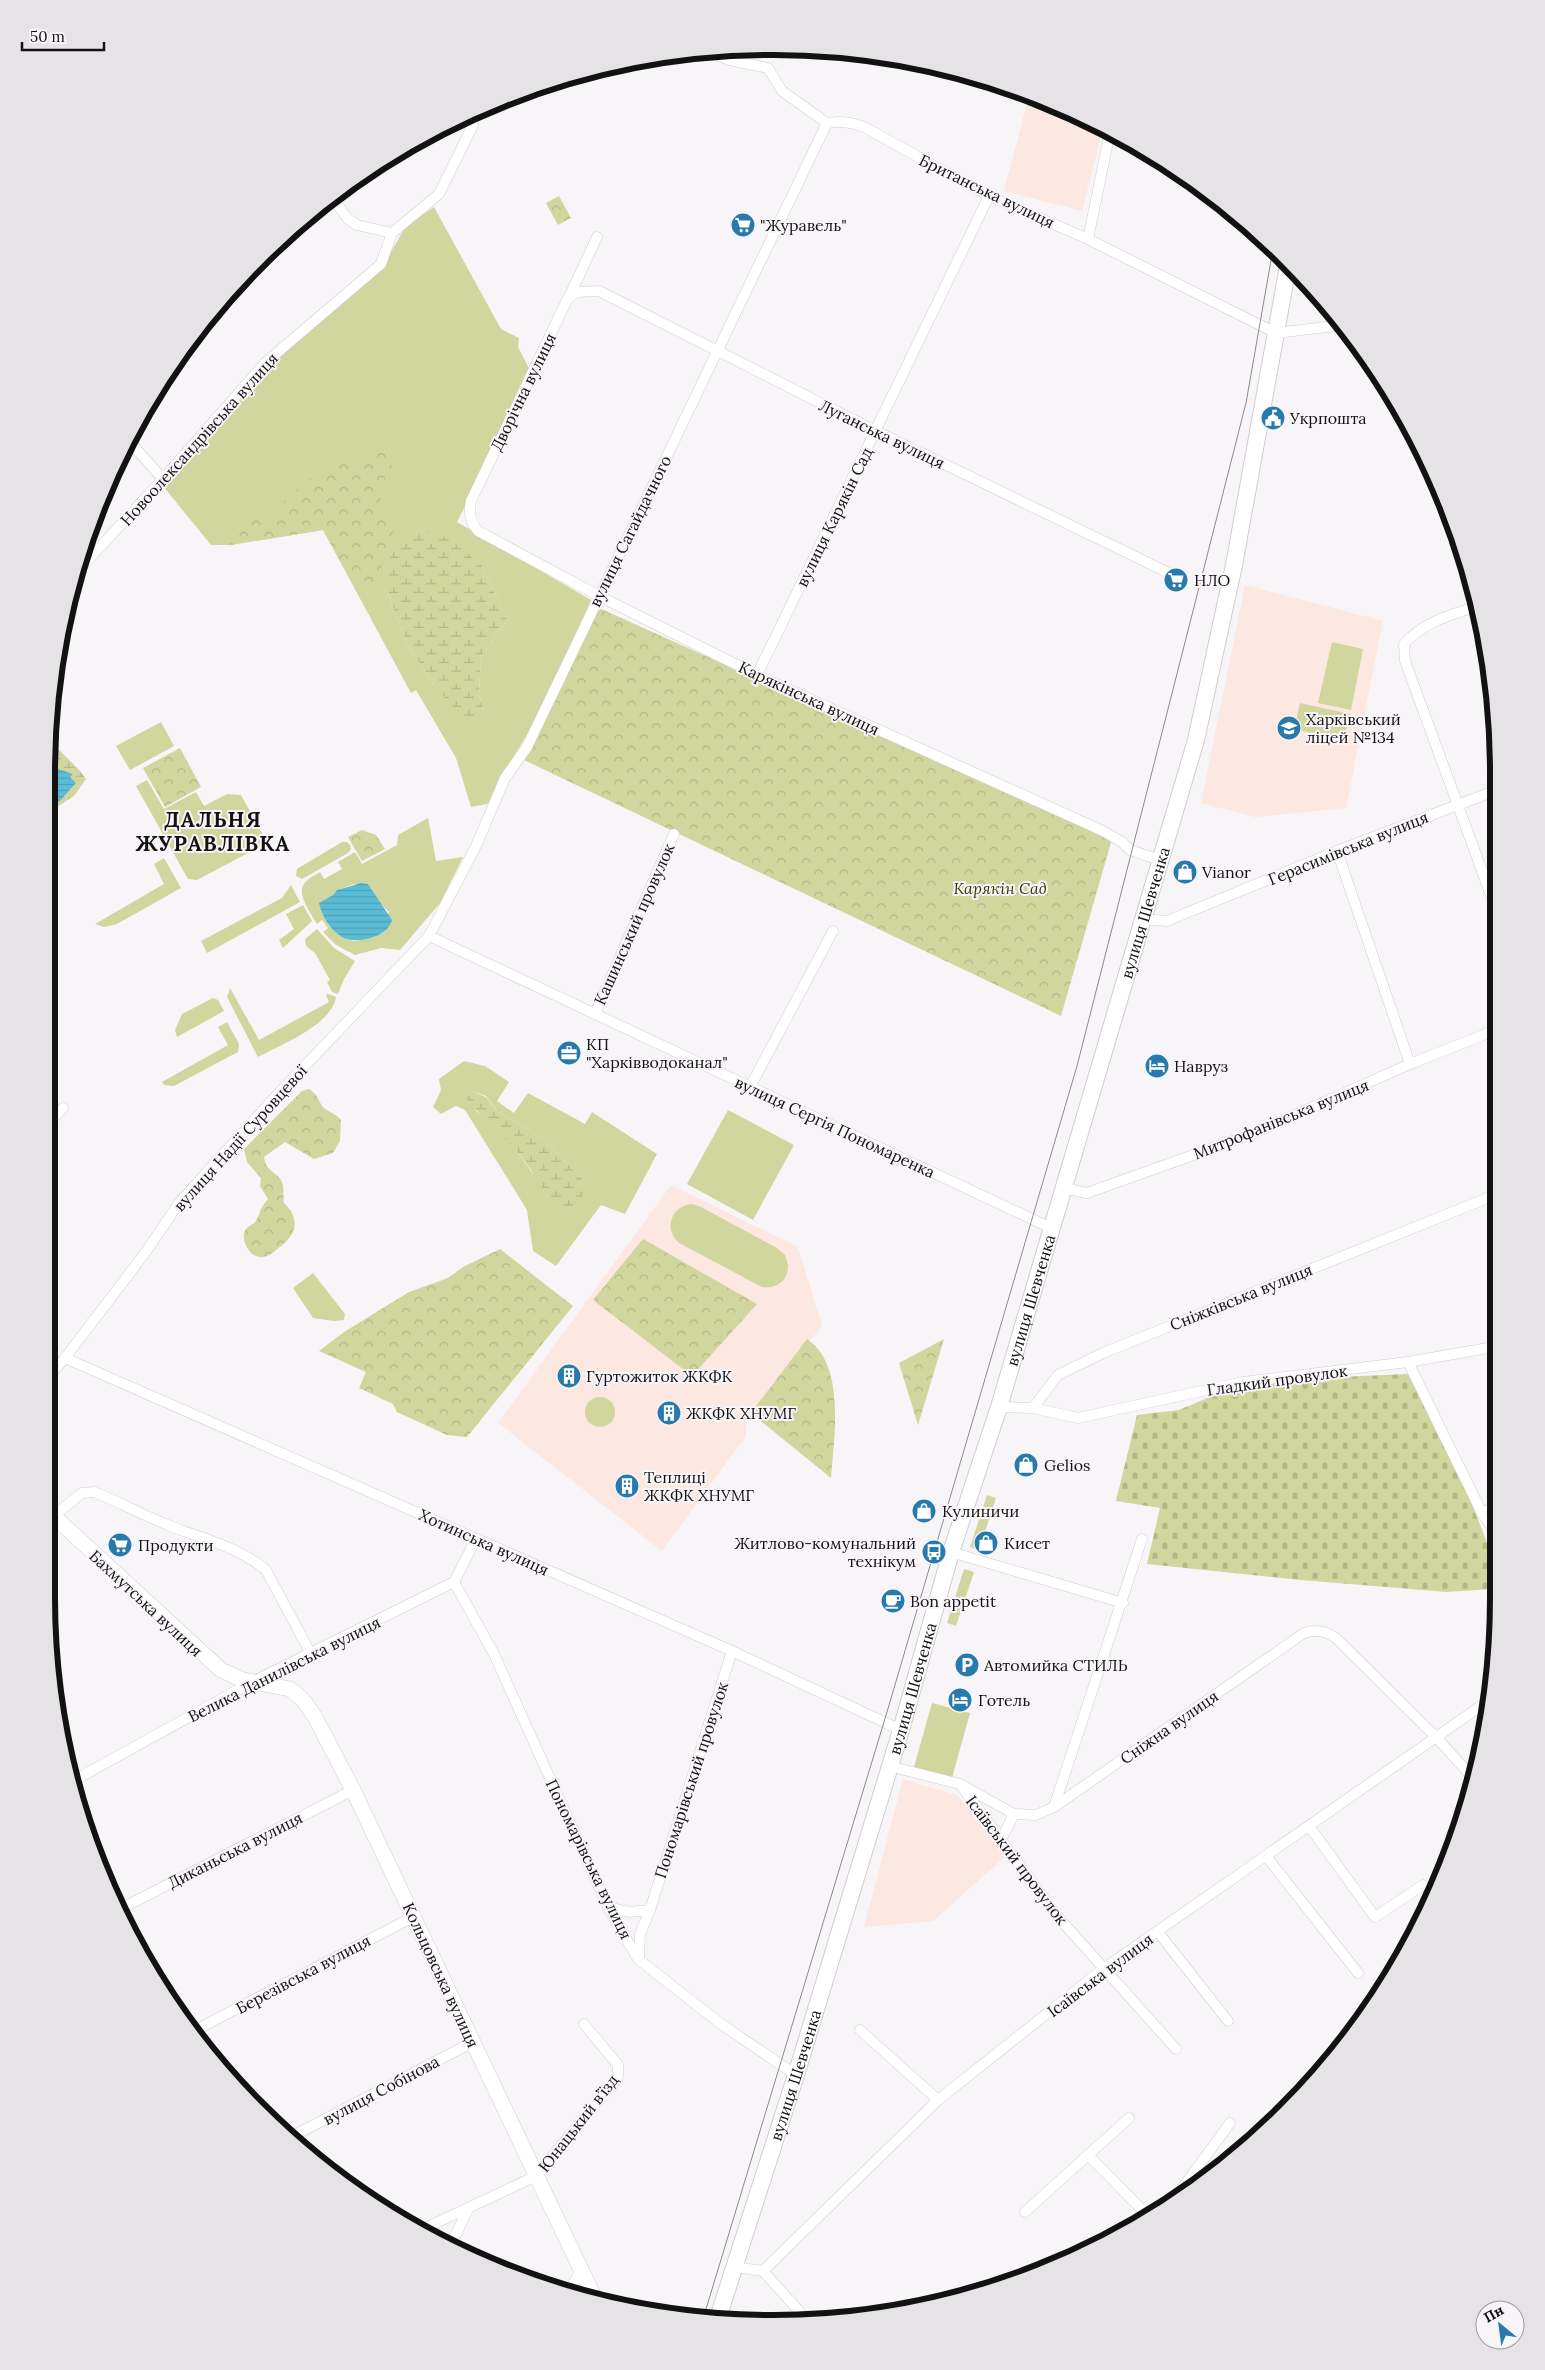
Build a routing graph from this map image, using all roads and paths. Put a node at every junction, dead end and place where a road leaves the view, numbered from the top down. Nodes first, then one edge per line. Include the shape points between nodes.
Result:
1 (723, 57) edge
2 (827, 123) junction
3 (474, 124) dead end
4 (1109, 139) edge
5 (989, 196) junction
6 (336, 203) edge
7 (392, 233) junction
8 (597, 237) dead end
9 (1088, 239) junction
10 (1287, 272) edge
11 (568, 298) junction
12 (1334, 326) edge
13 (1276, 333) junction
14 (717, 351) junction
15 (876, 431) junction
16 (134, 446) edge
17 (163, 479) junction
18 (470, 517) joint
19 (87, 561) edge
20 (1167, 572) dead end
21 (599, 596) junction
22 (1471, 609) edge
23 (757, 675) junction
24 (1490, 793) edge
25 (1458, 805) junction
26 (674, 834) dead end
27 (1337, 851) junction
28 (1160, 860) junction
29 (1490, 893) edge
30 (1143, 919) junction
31 (833, 931) dead end
32 (429, 936) junction
33 (595, 1014) junction
34 (1490, 1032) edge
35 (1410, 1064) junction
36 (750, 1087) junction
37 (62, 1108) dead end
38 (55, 1116) edge
39 (1063, 1188) junction
40 (1490, 1197) edge
41 (1051, 1228) junction
42 (1490, 1348) edge
43 (65, 1358) junction
44 (1408, 1362) junction
45 (55, 1369) edge
46 (999, 1407) junction
47 (1033, 1408) junction
48 (1490, 1509) edge
49 (55, 1511) edge
50 (1482, 1513) junction
51 (55, 1520) edge
52 (1490, 1524) edge
53 (476, 1539) junction
54 (1142, 1539) dead end
55 (951, 1552) junction
56 (454, 1582) junction
57 (1122, 1603) junction
58 (732, 1651) junction
59 (311, 1654) junction
60 (254, 1681) junction
61 (1481, 1706) edge
62 (901, 1730) junction
63 (1436, 1737) junction
64 (889, 1766) junction
65 (1468, 1773) edge
66 (1064, 1774) junction
67 (78, 1778) edge
68 (960, 1784) junction
69 (353, 1790) junction
70 (1078, 1790) junction
71 (1054, 1807) junction
72 (1014, 1814) junction
73 (1308, 1826) junction
74 (1002, 1838) junction
75 (1266, 1856) junction
76 (1423, 1885) dead end
77 (125, 1906) edge
78 (608, 1907) junction
79 (650, 1910) junction
80 (413, 1917) junction
81 (1158, 1932) junction
82 (638, 1959) junction
83 (1104, 1969) junction
84 (1358, 1973) dead end
85 (1228, 2021) dead end
86 (584, 2024) dead end
87 (199, 2028) edge
88 (860, 2030) dead end
89 (472, 2042) junction
90 (1176, 2049) dead end
91 (796, 2075) junction
92 (938, 2100) junction
93 (1130, 2118) dead end
94 (1230, 2124) dead end
95 (296, 2135) edge
96 (1089, 2156) junction
97 (536, 2176) junction
98 (1186, 2183) edge
99 (468, 2209) junction
100 (1143, 2211) edge
101 (1025, 2212) dead end
102 (428, 2227) edge
103 (453, 2240) edge
104 (734, 2268) junction
105 (580, 2270) junction
106 (763, 2271) junction
107 (572, 2286) edge
108 (591, 2292) edge
109 (720, 2312) edge
110 (802, 2314) edge

1 - 2 street via 768,68 782,91
2 - 5 street, Британська вулиця via 854,122
2 - 14 street, вулиця Сагайдачного
3 - 7 street via 439,194
4 - 9 street
5 - 9 street, Британська вулиця
5 - 15 street, вулиця Карякін Сад
6 - 7 street via 357,225
7 - 17 street, Новоолександрівська вулиця via 381,264 265,363
8 - 11 street, Дворічна вулиця
9 - 13 street, Британська вулиця
10 - 13 main road, вулиця Шевченка
11 - 14 street, Луганська вулиця via 578,292 599,291
11 - 18 street, Дворічна вулиця via 471,501
12 - 13 street
13 - 28 main road, вулиця Шевченка via 1216,651 1196,740
14 - 15 street, Луганська вулиця
14 - 21 street, вулиця Сагайдачного
15 - 20 street, Луганська вулиця
15 - 23 street, вулиця Карякін Сад
16 - 17 street
17 - 19 street, Новоолександрівська вулиця
18 - 21 street, Карякінська вулиця via 478,531
21 - 23 street, Карякінська вулиця
21 - 32 street, вулиця Сагайдачного via 527,747 505,778 476,846
22 - 25 street via 1435,621 1413,634 1404,644 1405,661
23 - 28 street, Карякінська вулиця via 1104,831 1130,850
24 - 25 street, Герасимівська вулиця
25 - 27 street, Герасимівська вулиця
25 - 29 street
26 - 33 street, Кашинський провулок
27 - 30 street, Герасимівська вулиця via 1167,921
27 - 35 street
28 - 30 main road, вулиця Шевченка
30 - 39 main road, вулиця Шевченка
31 - 36 street
32 - 33 street, вулиця Сергія Пономаренка
32 - 43 street, вулиця Надії Суровцевої via 179,1203
33 - 36 street, вулиця Сергія Пономаренка
34 - 35 street, Митрофанівська вулиця
35 - 39 street, Митрофанівська вулиця via 1252,1134 1096,1190 1087,1193
36 - 41 street, вулиця Сергія Пономаренка
37 - 38 street
39 - 41 main road, вулиця Шевченка
40 - 47 street, Сніжківська вулиця via 1103,1353 1058,1375
41 - 46 main road, вулиця Шевченка
42 - 44 street, Гладкий провулок
43 - 45 street, вулиця Надії Суровцевої
43 - 53 street, Хотинська вулиця
44 - 47 street, Гладкий провулок via 1243,1382 1078,1418
44 - 50 street
46 - 47 street
46 - 55 main road, вулиця Шевченка
48 - 50 street
49 - 59 street via 82,1493 94,1492 166,1525 211,1539 254,1560 266,1570
50 - 52 street
51 - 60 street, Бахмутська вулиця via 215,1665 228,1674
53 - 56 street
53 - 58 street, Хотинська вулиця
54 - 57 street
55 - 57 street
55 - 62 main road, вулиця Шевченка
56 - 59 street, Велика Данилівська вулиця
56 - 78 street, Пономарівська вулиця via 494,1654
57 - 66 street
58 - 62 street, Хотинська вулиця
58 - 79 street, Пономарівський провулок
59 - 60 street, Велика Данилівська вулиця
60 - 67 street, Велика Данилівська вулиця
60 - 69 street, Кольцовська вулиця via 282,1686 303,1700
61 - 63 street, Ісаївська вулиця
62 - 64 main road, вулиця Шевченка
63 - 65 street
63 - 70 street, Сніжна вулиця via 1336,1638 1321,1631 1304,1633
63 - 73 street, Ісаївська вулиця
64 - 68 street, Ісаївський провулок
64 - 91 main road, вулиця Шевченка
66 - 70 street via 1069,1785
66 - 71 street
68 - 72 street, Сніжна вулиця
68 - 74 street, Ісаївський провулок
69 - 77 street, Диканьська вулиця
69 - 80 street, Кольцовська вулиця
70 - 71 street, Сніжна вулиця
71 - 72 street, Сніжна вулиця via 1036,1815
72 - 74 street
73 - 75 street, Ісаївська вулиця
73 - 76 street via 1375,1917
74 - 83 street, Ісаївський провулок via 1058,1917
75 - 81 street, Ісаївська вулиця
75 - 84 street
78 - 79 street via 629,1912
78 - 82 street, Пономарівська вулиця
79 - 82 street, Пономарівський провулок via 640,1934
80 - 87 street, Березівська вулиця
80 - 89 street, Кольцовська вулиця
81 - 83 street, Ісаївська вулиця
81 - 85 street
82 - 91 street, Пономарівська вулиця via 721,2024
83 - 90 street, Ісаївський провулок
83 - 92 street, Ісаївська вулиця
86 - 97 street, Юнацький в’їзд via 620,2069 618,2077
88 - 92 street
89 - 95 street, вулиця Собінова
89 - 97 street, Кольцовська вулиця
91 - 104 main road, вулиця Шевченка
92 - 106 street, Ісаївська вулиця
93 - 96 street
94 - 98 street
96 - 100 street
96 - 101 street
97 - 99 street
97 - 105 street, Кольцовська вулиця
99 - 102 street
99 - 103 street
104 - 106 street
104 - 109 main road, вулиця Шевченка
105 - 107 street
105 - 108 street, Кольцовська вулиця
106 - 110 street

